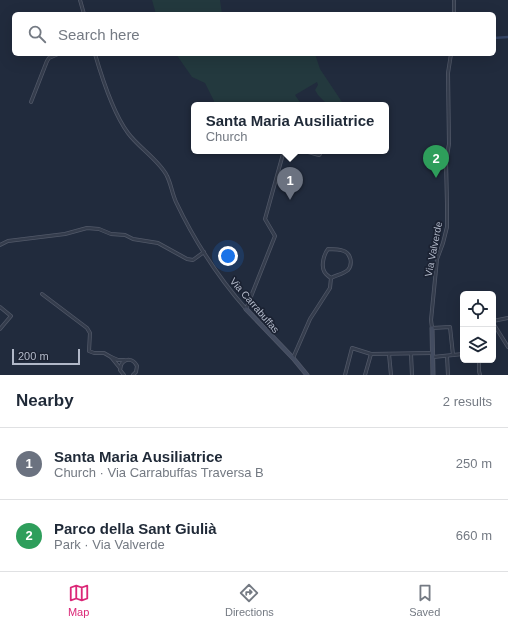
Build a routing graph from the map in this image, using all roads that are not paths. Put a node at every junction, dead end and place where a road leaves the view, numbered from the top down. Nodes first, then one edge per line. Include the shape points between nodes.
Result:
1 (80, 0) edge
2 (454, 0) edge
3 (83, 12) edge
4 (454, 12) edge
5 (54, 56) edge
6 (96, 56) edge
7 (451, 56) edge
8 (31, 102) dead end
9 (283, 154) edge
10 (0, 245) edge
11 (204, 252) junction
12 (331, 278) junction
13 (42, 294) dead end
14 (0, 307) edge
15 (246, 309) junction
16 (508, 318) edge
17 (496, 321) edge
18 (496, 327) edge
19 (432, 328) junction
20 (0, 329) edge
21 (508, 346) edge
22 (389, 353) junction
23 (411, 353) junction
24 (371, 354) junction
25 (460, 354) edge
26 (433, 355) junction
27 (453, 355) junction
28 (447, 356) junction
29 (111, 357) junction
30 (293, 358) junction
31 (125, 360) junction
32 (478, 363) edge
33 (120, 369) junction
34 (124, 375) edge
35 (133, 375) edge
36 (306, 375) edge
37 (345, 375) edge
38 (366, 375) edge
39 (391, 375) edge
40 (412, 375) edge
41 (433, 375) edge
42 (448, 375) edge
43 (480, 375) edge

1 - 3 street
2 - 4 street
5 - 8 street via 47,61
6 - 11 street, Via Carrabuffas via 124,128 167,176 177,203
7 - 19 street, Via Valverde via 448,73 449,144 446,162 447,227 437,259
9 - 15 street via 265,219 275,236
10 - 11 street via 8,241 65,234 87,228 158,243 187,259 193,260
11 - 15 street, Via Carrabuffas
12 - 12 street via 343,274 351,265 348,254 344,251 326,251 323,269
12 - 30 street via 330,288 310,319
13 - 29 street via 87,328 90,333 89,350
14 - 20 street via 11,316
15 - 30 street, Via Carrabuffas
16 - 17 street
18 - 21 street
19 - 26 street, Via Valverde
19 - 27 street via 450,327
22 - 23 street
22 - 24 street
22 - 39 street
23 - 26 street
23 - 40 street
24 - 37 street via 352,348
24 - 38 street
25 - 27 street
26 - 28 street
26 - 41 street, Via Valverde
27 - 28 street
28 - 42 street
29 - 31 street
29 - 33 street
30 - 36 street, Via Carrabuffas
31 - 33 street
31 - 35 street via 131,360 136,364 137,369
32 - 43 street
33 - 34 street

